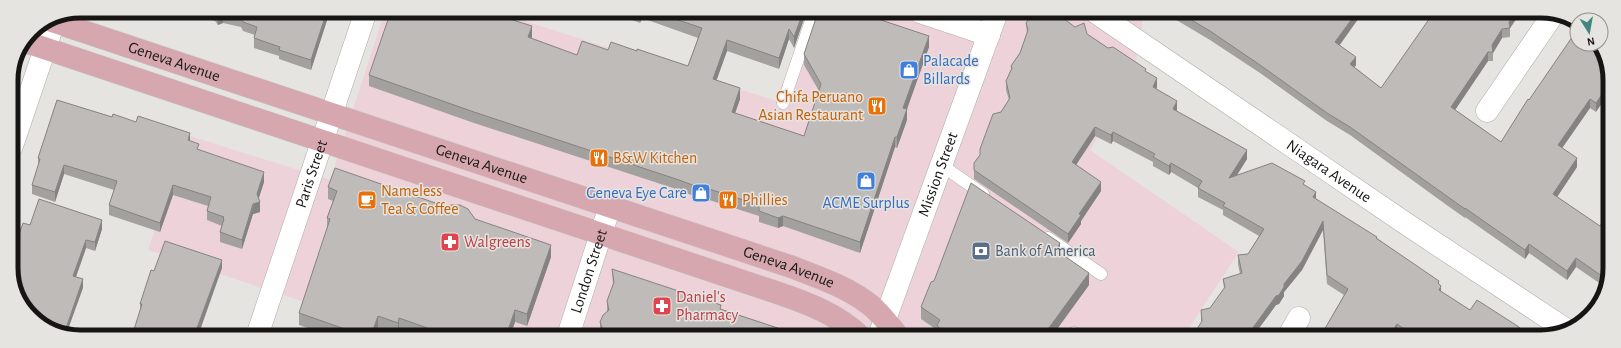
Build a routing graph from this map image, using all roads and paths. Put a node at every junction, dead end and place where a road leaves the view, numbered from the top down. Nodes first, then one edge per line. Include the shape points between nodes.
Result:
1 (364, 18) edge
2 (812, 18) edge
3 (938, 18) edge
4 (995, 18) edge
5 (1104, 18) edge
6 (1549, 19) edge
7 (56, 23) edge
8 (47, 27) edge
9 (989, 35) junction
10 (36, 45) edge
11 (783, 103) dead end
12 (1487, 111) dead end
13 (331, 114) junction
14 (18, 121) edge
15 (322, 141) junction
16 (941, 166) junction
17 (992, 200) edge
18 (610, 206) junction
19 (1037, 231) edge
20 (601, 234) junction
21 (1101, 274) dead end
22 (1299, 318) dead end
23 (1562, 327) edge
24 (882, 328) edge
25 (259, 330) edge
26 (570, 330) edge
27 (853, 330) edge
28 (1292, 330) edge

1 - 13 street, Paris Street
2 - 11 lane
3 - 9 street
4 - 9 street, Mission Street
5 - 23 street, Niagara Avenue
6 - 12 street
7 - 13 main road, Geneva Avenue
8 - 10 street
9 - 16 street, Mission Street
10 - 14 street
10 - 15 main road, Geneva Avenue
13 - 15 street, Paris Street
13 - 18 main road, Geneva Avenue
15 - 20 main road, Geneva Avenue
15 - 25 street, Paris Street
16 - 17 lane
16 - 24 street, Mission Street
18 - 20 street, London Street
18 - 24 main road, Geneva Avenue via 823,279 869,304
19 - 21 lane
20 - 26 street, London Street
20 - 27 main road, Geneva Avenue via 811,305 842,320
22 - 28 street

